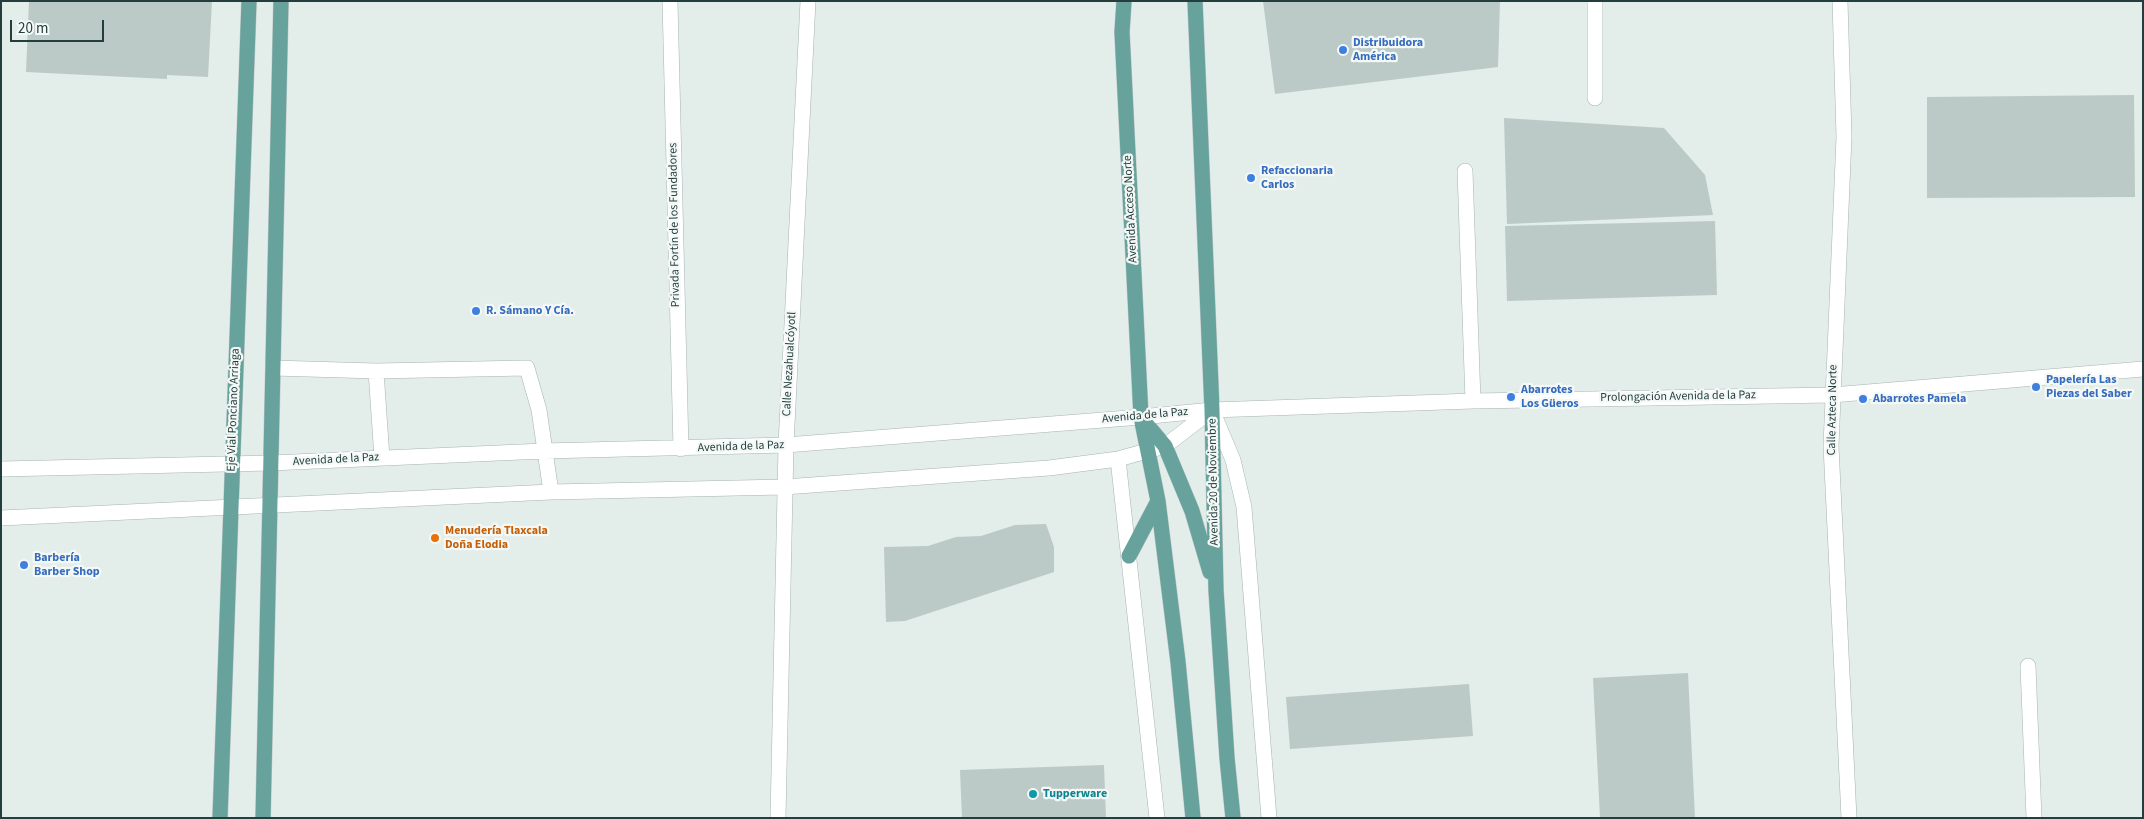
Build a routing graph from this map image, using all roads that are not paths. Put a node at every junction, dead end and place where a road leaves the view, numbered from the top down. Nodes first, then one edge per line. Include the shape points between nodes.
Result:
1 (249, 1) edge
2 (281, 1) edge
3 (670, 1) edge
4 (808, 1) edge
5 (1124, 1) edge
6 (1195, 1) edge
7 (1595, 1) edge
8 (1840, 1) edge
9 (1595, 98) dead end
10 (1464, 171) dead end
11 (273, 368) junction
12 (2143, 369) edge
13 (376, 371) junction
14 (1832, 395) junction
15 (1473, 401) junction
16 (1212, 410) junction
17 (1141, 418) junction
18 (786, 446) junction
19 (1165, 446) junction
20 (681, 449) junction
21 (544, 451) junction
22 (1148, 452) junction
23 (382, 458) junction
24 (1118, 459) junction
25 (233, 464) junction
26 (271, 464) junction
27 (1, 468) edge
28 (784, 487) junction
29 (551, 492) junction
30 (1158, 501) junction
31 (270, 504) junction
32 (231, 508) junction
33 (1, 518) edge
34 (1129, 556) junction
35 (1216, 590) junction
36 (2028, 666) dead end
37 (220, 818) edge
38 (263, 818) edge
39 (778, 818) edge
40 (1157, 818) edge
41 (1194, 818) edge
42 (1233, 818) edge
43 (1269, 818) edge
44 (1849, 818) edge
45 (2034, 818) edge

1 - 25 main road, Eje Vial Ponciano Arriaga
2 - 11 main road
3 - 20 street, Privada Fortín de los Fundadores
4 - 18 street, Calle Nezahualcóyotl
5 - 17 main road, Avenida Acceso Norte via 1122,32
6 - 16 main road
7 - 9 street
8 - 14 street, Calle Azteca Norte via 1844,137
10 - 15 street
11 - 13 street
11 - 26 main road
12 - 14 street, Prolongación Avenida de la Paz
13 - 21 street via 527,368 539,410
13 - 23 street
14 - 15 street, Prolongación Avenida de la Paz
14 - 44 street, Calle Azteca Norte via 1831,446
15 - 16 street, Prolongación Avenida de la Paz
16 - 17 street, Avenida de la Paz
16 - 19 street, Avenida de la Paz
16 - 35 main road, Avenida 20 de Noviembre
16 - 43 street, Avenida 20 de Noviembre via 1233,460 1244,508
17 - 18 street, Avenida de la Paz
17 - 19 main road
17 - 22 main road
18 - 20 street, Avenida de la Paz
18 - 28 street, Calle Nezahualcóyotl
19 - 22 street, Avenida de la Paz
19 - 35 main road via 1192,511
20 - 21 street, Avenida de la Paz
21 - 23 street, Avenida de la Paz
21 - 29 street
22 - 24 street, Avenida de la Paz
22 - 30 main road
23 - 26 street, Avenida de la Paz
24 - 28 street, Avenida de la Paz via 1049,468
24 - 34 street
25 - 26 street, Avenida de la Paz
25 - 27 street, Avenida de la Paz
25 - 32 main road, Eje Vial Ponciano Arriaga
26 - 31 main road
28 - 29 street, Avenida de la Paz
28 - 39 street, Calle Nezahualcóyotl
29 - 31 street, Avenida de la Paz
30 - 34 main road
30 - 41 main road
31 - 32 street, Avenida de la Paz
31 - 38 main road
32 - 33 street, Avenida de la Paz
32 - 37 main road, Eje Vial Ponciano Arriaga
34 - 40 street
35 - 42 main road, Avenida 20 de Noviembre
36 - 45 street

